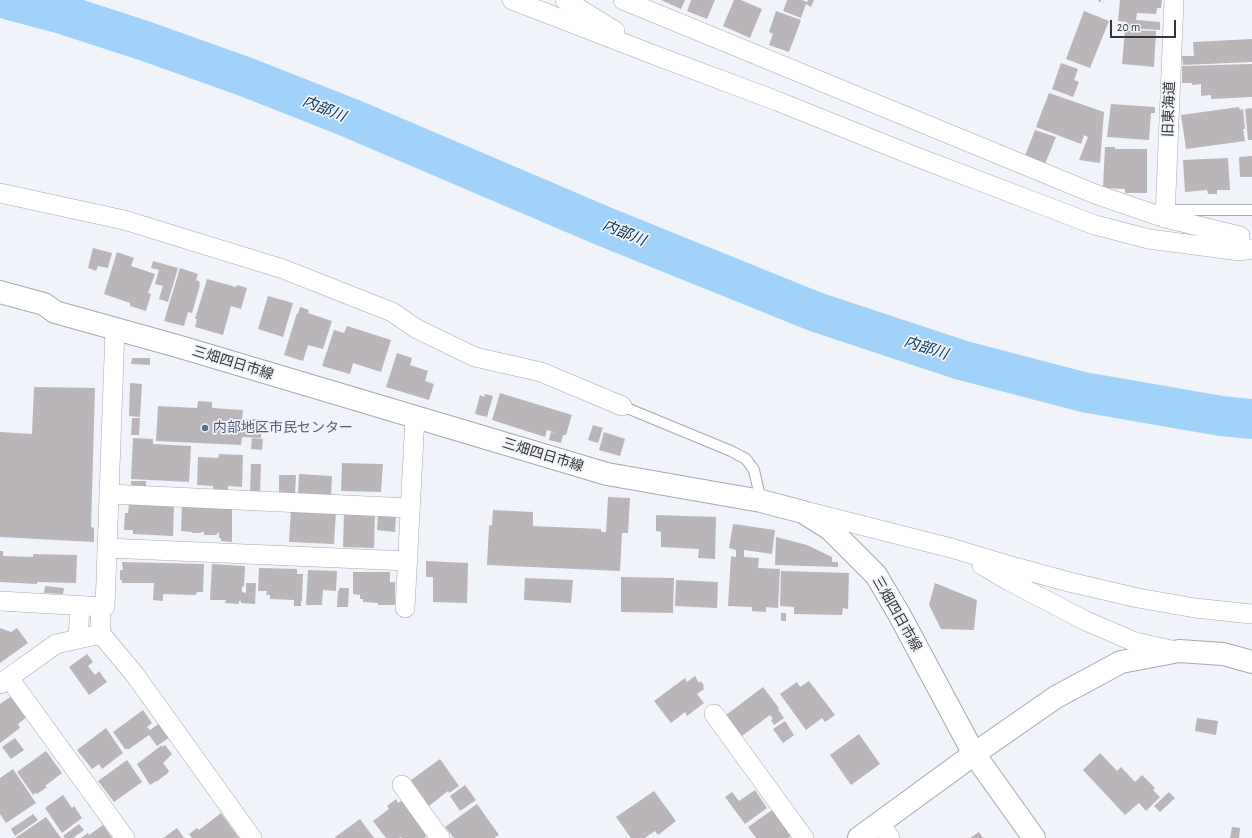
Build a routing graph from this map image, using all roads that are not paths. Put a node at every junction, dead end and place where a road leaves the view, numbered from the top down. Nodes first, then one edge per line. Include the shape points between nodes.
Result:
1 (512, 0) edge
2 (565, 0) edge
3 (623, 0) edge
4 (1174, 0) edge
5 (657, 56) junction
6 (0, 193) edge
7 (1252, 210) edge
8 (1165, 214) junction
9 (1246, 242) edge
10 (0, 292) edge
11 (115, 329) junction
12 (622, 406) joint
13 (415, 417) junction
14 (109, 494) junction
15 (768, 502) junction
16 (410, 508) junction
17 (107, 548) junction
18 (951, 548) junction
19 (408, 561) junction
20 (0, 601) edge
21 (80, 606) junction
22 (100, 606) junction
23 (405, 608) dead end
24 (1252, 614) edge
25 (101, 634) junction
26 (78, 639) junction
27 (1178, 651) junction
28 (1252, 662) edge
29 (5, 681) edge
30 (714, 714) dead end
31 (974, 754) junction
32 (402, 785) dead end
33 (885, 831) edge
34 (125, 838) edge
35 (252, 838) edge
36 (440, 838) edge
37 (804, 838) edge
38 (859, 838) edge
39 (1034, 838) edge

1 - 5 street
2 - 5 street
3 - 8 street via 1095,194
4 - 8 street, 旧東海道
5 - 9 street via 1096,225 1149,238
6 - 12 street via 124,220 283,269 392,312 417,329 474,357 541,372
7 - 8 lane
8 - 9 street
10 - 11 main road, 三畑四日市線 via 44,304 56,312
11 - 13 main road, 三畑四日市線
11 - 14 street
12 - 15 lane via 746,459 754,470
13 - 15 main road, 三畑四日市線 via 607,474
13 - 16 street
14 - 16 street
14 - 17 street
15 - 18 street
15 - 31 main road, 三畑四日市線 via 803,512 830,529 876,575
16 - 19 street
17 - 19 street
17 - 22 street via 105,606
18 - 24 street via 1040,574 1138,598
18 - 27 street via 1086,620 1135,642
19 - 23 street
20 - 21 street
21 - 22 street
21 - 26 street
22 - 25 street
25 - 26 street
25 - 35 street via 135,675
26 - 29 street via 56,644
27 - 28 main road via 1223,654
27 - 31 main road via 1121,662 1056,697
29 - 34 street
30 - 37 street
31 - 33 main road
31 - 39 main road, 三畑四日市線
32 - 36 street
33 - 38 main road

